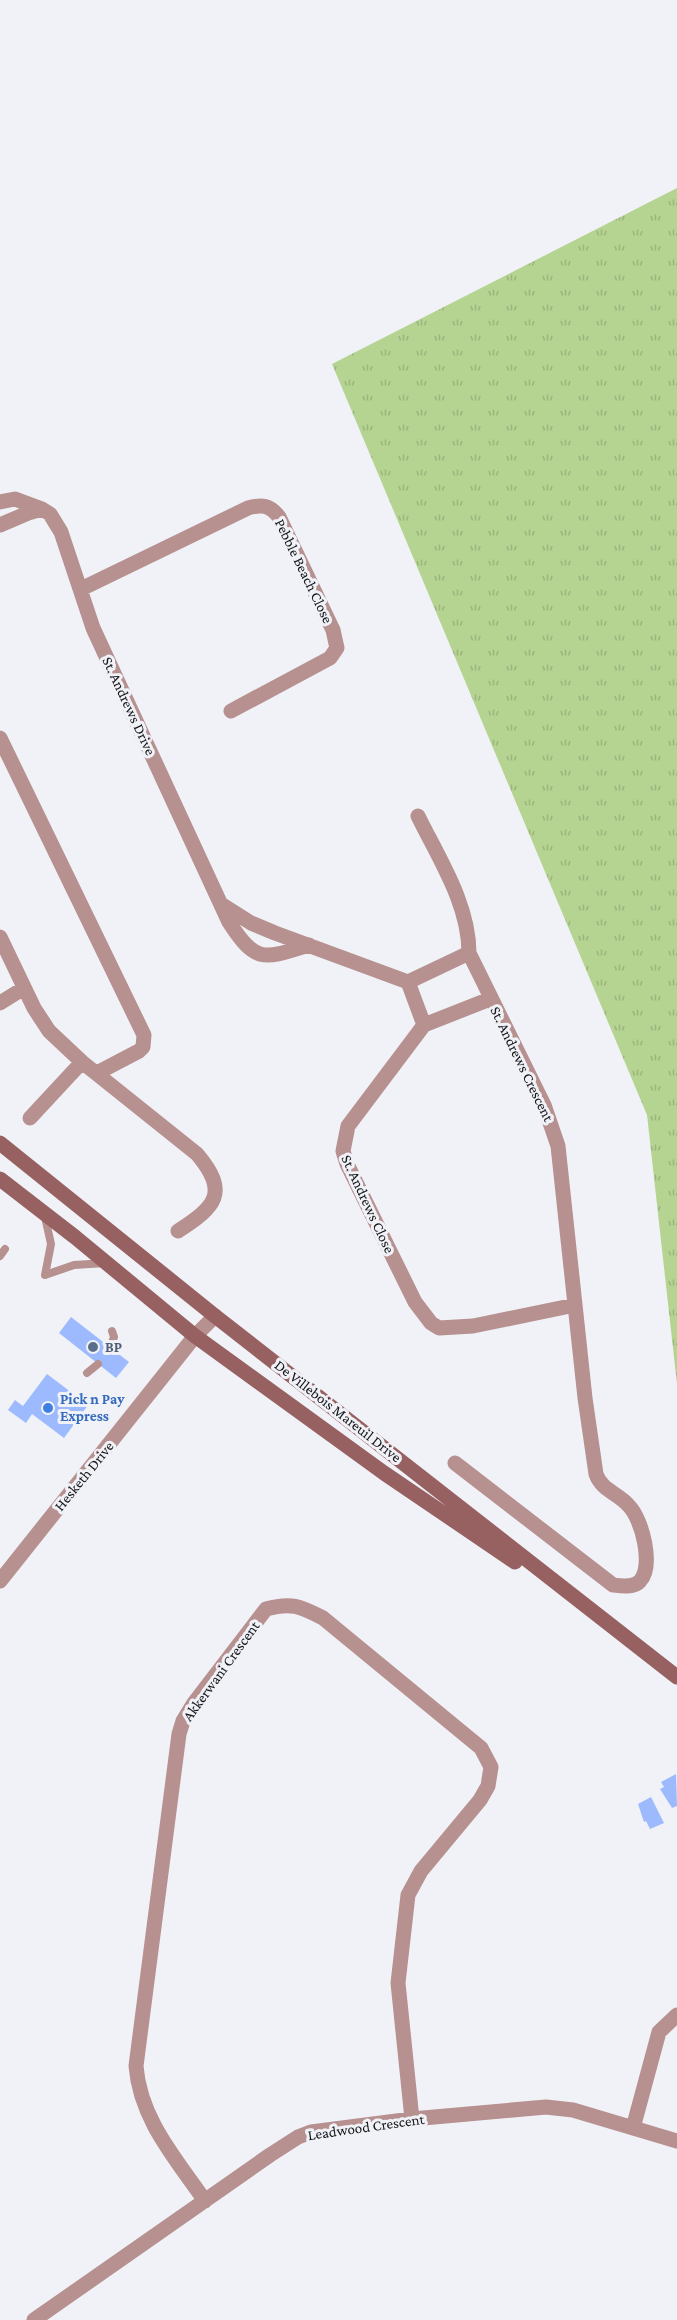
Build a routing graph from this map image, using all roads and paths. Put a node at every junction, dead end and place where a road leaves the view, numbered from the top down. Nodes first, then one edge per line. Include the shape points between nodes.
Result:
1 (0, 502) edge
2 (42, 509) junction
3 (0, 525) edge
4 (81, 589) junction
5 (231, 711) dead end
6 (0, 741) edge
7 (418, 816) dead end
8 (221, 904) junction
9 (0, 937) edge
10 (309, 945) junction
11 (469, 953) junction
12 (408, 982) junction
13 (24, 988) junction
14 (490, 999) junction
15 (0, 1003) edge
16 (424, 1025) junction
17 (82, 1062) junction
18 (97, 1073) junction
19 (30, 1118) dead end
20 (0, 1143) edge
21 (0, 1179) edge
22 (44, 1213) junction
23 (178, 1231) dead end
24 (106, 1263) junction
25 (575, 1305) junction
26 (215, 1316) junction
27 (112, 1331) dead end
28 (195, 1336) junction
29 (110, 1348) dead end
30 (98, 1364) dead end
31 (87, 1373) dead end
32 (455, 1463) dead end
33 (0, 1581) edge
34 (677, 1677) edge
35 (677, 1686) edge
36 (677, 2015) edge
37 (412, 2119) junction
38 (633, 2128) junction
39 (677, 2141) edge
40 (205, 2201) junction
41 (34, 2320) edge

1 - 2 street via 15,500
2 - 3 street
2 - 4 street, St. Andrews Drive via 61,532
4 - 5 street, Pebble Beach Close via 248,508 272,508 333,630 337,648 330,658
4 - 8 street, St. Andrews Drive via 93,628
6 - 18 street via 144,1035 139,1051
7 - 11 street, St. Andrews Crescent via 463,911
8 - 10 street via 251,922
8 - 10 street, St. Andrews Drive via 251,952 270,956
9 - 13 street
10 - 12 street
11 - 12 street
11 - 14 street, St. Andrews Crescent
12 - 16 street
13 - 15 street
13 - 17 street via 44,1024
14 - 16 street
14 - 25 street, St. Andrews Crescent via 544,1105 555,1135
16 - 25 street, St. Andrews Close via 348,1126 343,1151 415,1302 439,1328 473,1326
17 - 18 street
17 - 19 street
18 - 23 street via 204,1163 216,1192 214,1199 205,1212
20 - 26 main road, De Villebois Mareuil Drive
21 - 22 main road, De Villebois Mareuil Drive
22 - 24 main road, De Villebois Mareuil Drive
22 - 24 lane via 51,1244 45,1275 74,1264
24 - 28 main road, De Villebois Mareuil Drive
25 - 32 street, St. Andrews Crescent via 596,1474 599,1483 630,1507 642,1530 646,1570 640,1582 634,1586 613,1585
26 - 28 street, Hesketh Drive
26 - 34 main road, De Villebois Mareuil Drive
27 - 29 lane
28 - 33 street, Hesketh Drive
28 - 35 main road, De Villebois Mareuil Drive via 384,1473 538,1577
30 - 31 lane
36 - 38 street via 659,2032
37 - 38 street, Leadwood Crescent via 546,2107 573,2110
37 - 40 street, Leadwood Crescent via 305,2135
37 - 40 street, Akkerwani Crescent via 398,1983 408,1895 422,1871 480,1800 488,1786 491,1767 481,1748 323,1618 302,1607 284,1604 266,1609 194,1703 179,1734 136,2066 141,2099 149,2118
38 - 39 street, Leadwood Crescent
40 - 41 street, Leadwood Crescent

